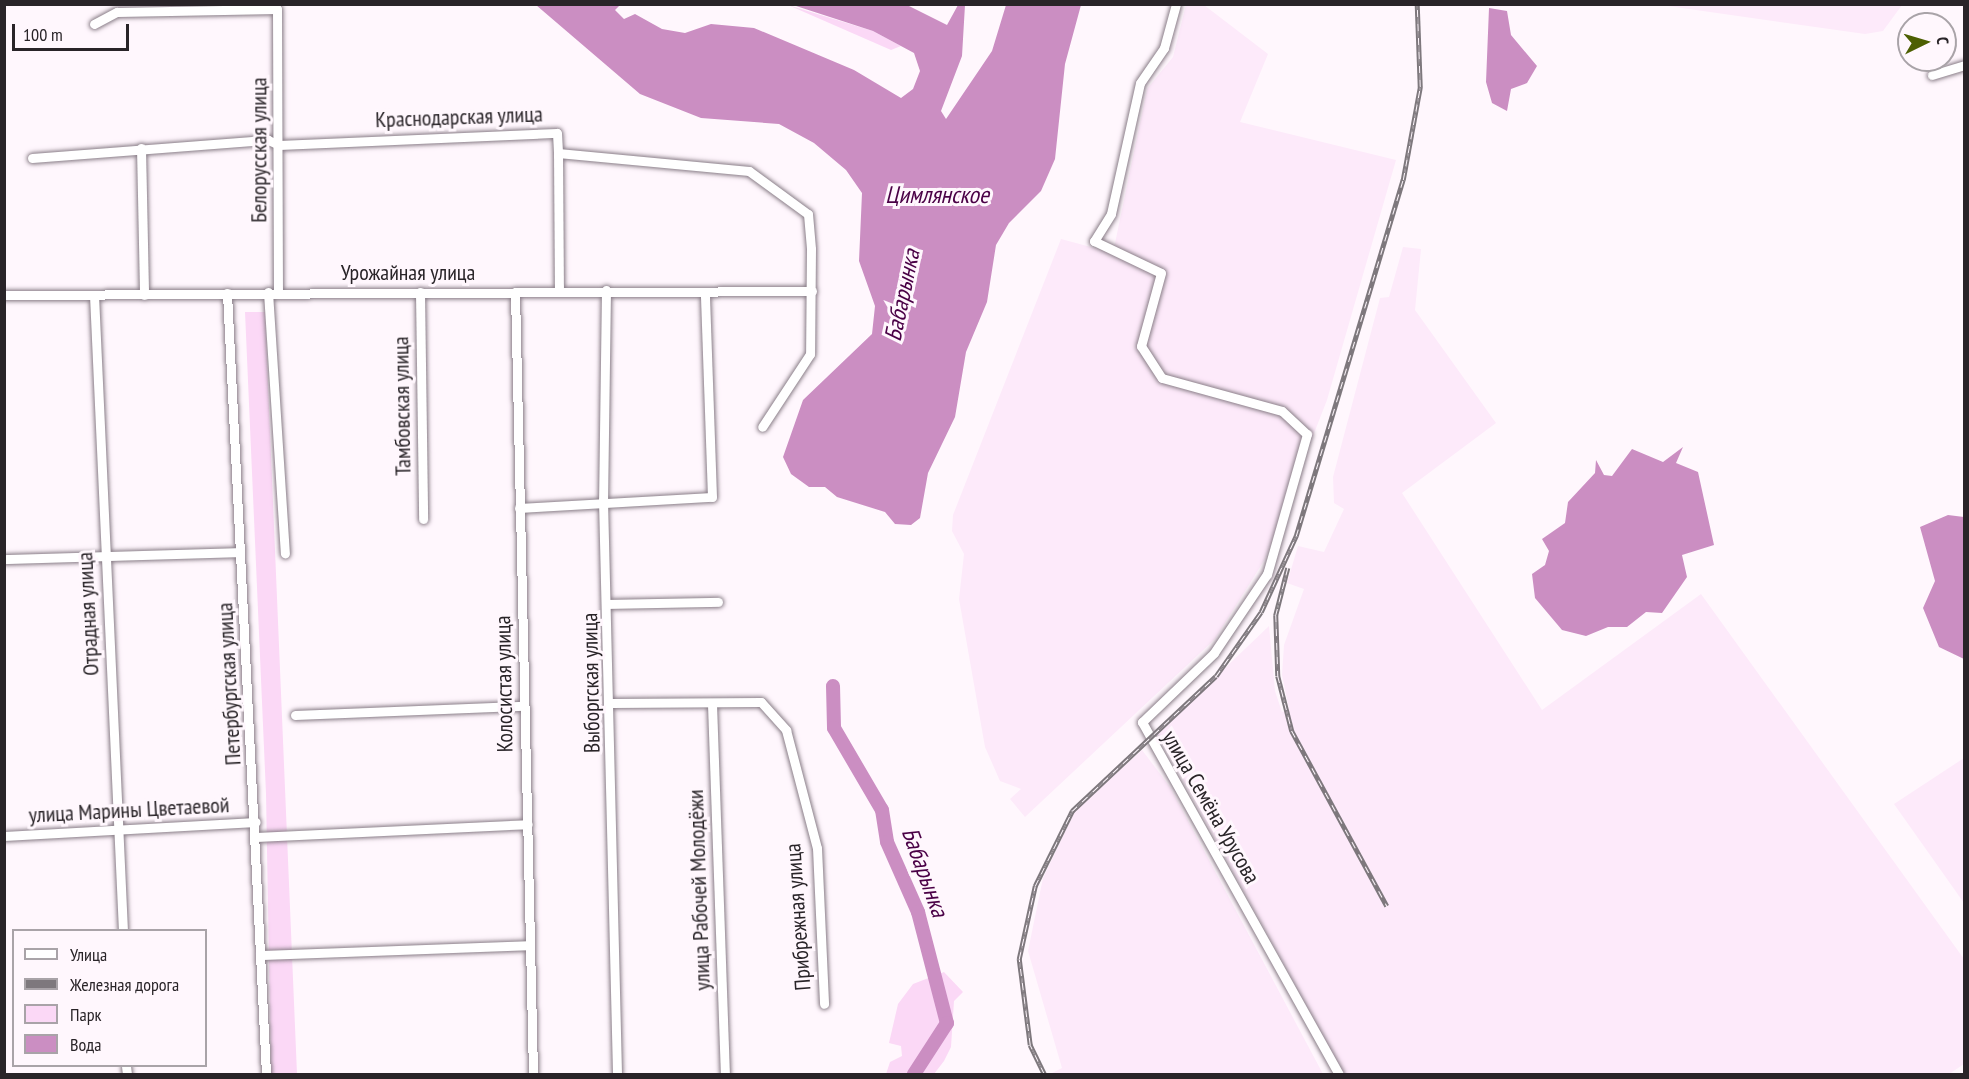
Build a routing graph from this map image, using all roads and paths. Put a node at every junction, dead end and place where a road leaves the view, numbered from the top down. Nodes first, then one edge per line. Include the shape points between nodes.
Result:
1 (1176, 4) edge
2 (278, 6) edge
3 (94, 24) dead end
4 (1965, 65) edge
5 (1932, 75) dead end
6 (279, 145) junction
7 (141, 148) junction
8 (558, 153) junction
9 (32, 158) dead end
10 (606, 290) junction
11 (559, 291) junction
12 (812, 291) junction
13 (273, 292) junction
14 (420, 292) junction
15 (515, 292) junction
16 (227, 293) junction
17 (705, 293) junction
18 (4, 295) edge
19 (94, 295) junction
20 (144, 295) junction
21 (762, 427) dead end
22 (603, 500) junction
23 (519, 508) junction
24 (423, 519) dead end
25 (239, 552) junction
26 (285, 553) dead end
27 (104, 558) junction
28 (4, 560) edge
29 (718, 602) dead end
30 (609, 604) junction
31 (611, 704) junction
32 (712, 704) junction
33 (524, 706) junction
34 (295, 715) dead end
35 (256, 822) junction
36 (528, 824) junction
37 (120, 831) junction
38 (4, 836) edge
39 (256, 837) junction
40 (123, 929) edge
41 (530, 945) junction
42 (260, 955) junction
43 (824, 1004) dead end
44 (266, 1074) edge
45 (533, 1074) edge
46 (617, 1074) edge
47 (725, 1074) edge
48 (1339, 1074) edge

1 - 48 street, улица Семёна Урусова via 1164,48 1140,83 1111,214 1094,241 1161,273 1141,346 1162,378 1282,411 1307,434 1267,574 1214,653 1142,722
2 - 3 street, Белорусская улица via 117,12
2 - 6 street, Белорусская улица
4 - 5 street
6 - 7 street, Краснодарская улица via 268,140
6 - 8 street, Краснодарская улица via 556,133
6 - 13 street, Белорусская улица
7 - 9 street, Краснодарская улица
7 - 20 street
8 - 11 street
8 - 12 street, Краснодарская улица via 749,171 808,214
10 - 11 street, Урожайная улица
10 - 17 street, Урожайная улица
10 - 22 street, Выборгская улица
11 - 15 street, Урожайная улица
12 - 17 street, Урожайная улица
12 - 21 street, Краснодарская улица via 810,354
13 - 14 street, Урожайная улица
13 - 16 street, Урожайная улица
13 - 26 street
14 - 15 street, Урожайная улица
14 - 24 street, Тамбовская улица
15 - 23 street, Колосистая улица
16 - 20 street, Урожайная улица
16 - 25 street, Петербургская улица
17 - 22 street via 712,497
18 - 19 street, Урожайная улица
19 - 20 street, Урожайная улица
19 - 27 street, Отрадная улица
22 - 23 street
22 - 30 street, Выборгская улица
23 - 33 street, Колосистая улица
25 - 27 street
25 - 35 street, Петербургская улица
27 - 28 street
27 - 37 street, Отрадная улица
29 - 30 street
30 - 31 street, Выборгская улица
31 - 32 street, Прибрежная улица
31 - 46 street, Выборгская улица
32 - 43 street, Прибрежная улица via 761,702 786,730 817,848
32 - 47 street, улица Рабочей Молодёжи
33 - 34 street
33 - 36 street, Колосистая улица
35 - 37 street, улица Марины Цветаевой
35 - 39 street, Петербургская улица
36 - 39 street
36 - 41 street, Колосистая улица
37 - 38 street, улица Марины Цветаевой
37 - 40 street, Отрадная улица
39 - 42 street, Петербургская улица
41 - 42 street
41 - 45 street, Колосистая улица
42 - 44 street, Петербургская улица

